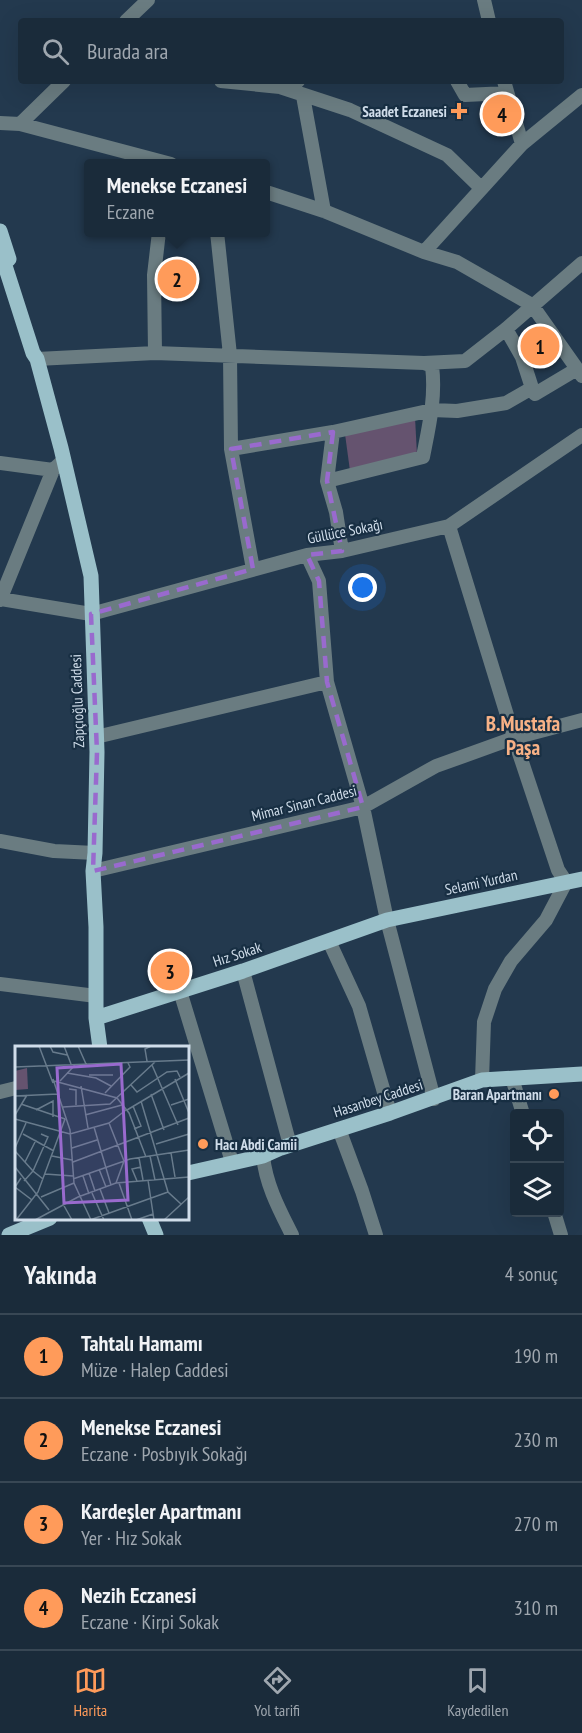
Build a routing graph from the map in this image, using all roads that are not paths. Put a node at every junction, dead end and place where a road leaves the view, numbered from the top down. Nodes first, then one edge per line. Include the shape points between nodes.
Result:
1 (148, 0) edge
2 (484, 0) edge
3 (129, 18) edge
4 (488, 18) edge
5 (61, 84) edge
6 (250, 84) edge
7 (289, 84) edge
8 (459, 84) edge
9 (280, 87) junction
10 (506, 87) edge
11 (582, 95) edge
12 (303, 96) junction
13 (0, 123) edge
14 (20, 124) junction
15 (522, 144) junction
16 (152, 159) edge
17 (482, 188) junction
18 (270, 193) edge
19 (324, 211) junction
20 (0, 231) edge
21 (158, 237) edge
22 (218, 237) edge
23 (0, 250) edge
24 (424, 252) junction
25 (582, 262) edge
26 (532, 305) junction
27 (506, 329) junction
28 (155, 353) junction
29 (230, 355) junction
30 (37, 359) junction
31 (424, 363) junction
32 (580, 373) edge
33 (532, 388) junction
34 (432, 410) junction
35 (333, 432) junction
36 (582, 435) edge
37 (231, 449) junction
38 (0, 463) edge
39 (58, 465) junction
40 (327, 482) junction
41 (449, 526) junction
42 (342, 550) junction
43 (306, 555) junction
44 (253, 569) junction
45 (0, 600) edge
46 (91, 614) junction
47 (327, 682) junction
48 (582, 720) edge
49 (96, 737) junction
50 (514, 738) junction
51 (363, 807) junction
52 (0, 841) edge
53 (95, 853) junction
54 (93, 871) junction
55 (582, 879) edge
56 (566, 882) junction
57 (387, 920) junction
58 (329, 941) junction
59 (243, 971) junction
60 (0, 984) edge
61 (180, 991) junction
62 (96, 996) junction
63 (96, 1018) junction
64 (100, 1046) edge
65 (582, 1074) edge
66 (512, 1078) junction
67 (482, 1080) junction
68 (15, 1088) edge
69 (0, 1092) edge
70 (434, 1099) junction
71 (522, 1109) edge
72 (390, 1113) junction
73 (339, 1129) junction
74 (290, 1145) junction
75 (263, 1156) junction
76 (232, 1162) junction
77 (189, 1173) edge
78 (556, 1217) edge
79 (45, 1220) edge
80 (150, 1220) edge
81 (9, 1235) edge
82 (156, 1235) edge
83 (292, 1235) edge
84 (376, 1235) edge
85 (561, 1235) edge

1 - 3 street
2 - 4 street
5 - 14 street
6 - 9 street
7 - 9 street
8 - 10 street via 465,95
9 - 12 street
10 - 15 street
11 - 15 street
12 - 17 street via 350,110 447,155
12 - 19 street
13 - 14 street
14 - 16 street
15 - 17 street
17 - 24 street
18 - 19 street
19 - 24 street
20 - 30 main road, Zapçıoğlu Caddesi via 39,352
21 - 28 street via 154,275
22 - 29 street
23 - 30 main road, Zapçıoğlu Caddesi
24 - 26 street via 457,262
25 - 26 street
26 - 27 street
26 - 32 street
27 - 31 street via 465,361
27 - 33 street via 522,357
28 - 29 street
28 - 30 street
29 - 31 street
29 - 37 street
30 - 39 main road, Zapçıoğlu Caddesi
31 - 34 street via 432,366
32 - 33 street via 535,394
33 - 34 street via 506,402 457,411
34 - 35 street
34 - 40 street via 423,457
35 - 37 street
35 - 40 street
36 - 41 street, Güllüce Sokağı
37 - 44 street
38 - 39 street
39 - 45 street
39 - 46 main road, Zapçıoğlu Caddesi via 91,576
40 - 42 street
41 - 42 street, Güllüce Sokağı
41 - 50 street
42 - 43 street, Güllüce Sokağı
43 - 44 street, Güllüce Sokağı
43 - 47 street via 320,581
44 - 46 street, Güllüce Sokağı
45 - 46 street
46 - 49 main road, Zapçıoğlu Caddesi
47 - 49 street
47 - 51 street
48 - 50 street, Mimar Sinan Caddesi
49 - 53 main road, Zapçıoğlu Caddesi
50 - 51 street, Mimar Sinan Caddesi via 427,770
50 - 56 street via 558,870
51 - 54 street, Mimar Sinan Caddesi
51 - 57 street
52 - 53 street via 54,851
53 - 54 main road, Zapçıoğlu Caddesi
54 - 62 main road, Zapçıoğlu Caddesi
55 - 56 main road, Selami Yurdan
56 - 57 main road, Selami Yurdan
56 - 67 street via 546,920 511,961 495,989 484,1022
57 - 58 main road, Hız Sokak
57 - 70 street
58 - 59 main road, Hız Sokak
58 - 72 street via 359,1006
59 - 61 main road, Hız Sokak
59 - 74 street
60 - 62 street
61 - 63 main road, Hız Sokak
61 - 76 street
62 - 63 main road, Zapçıoğlu Caddesi
63 - 64 main road, Zapçıoğlu Caddesi
65 - 66 main road, Hasanbey Caddesi
66 - 67 main road, Hasanbey Caddesi
66 - 71 street
67 - 70 main road, Hasanbey Caddesi
68 - 69 street
70 - 72 main road, Hasanbey Caddesi
72 - 73 main road, Hasanbey Caddesi
73 - 74 main road, Hasanbey Caddesi
73 - 84 street
74 - 75 main road, Hasanbey Caddesi
75 - 76 main road, Hasanbey Caddesi
75 - 83 street via 273,1197
76 - 77 main road, Hasanbey Caddesi
78 - 85 street
79 - 81 main road
80 - 82 main road

